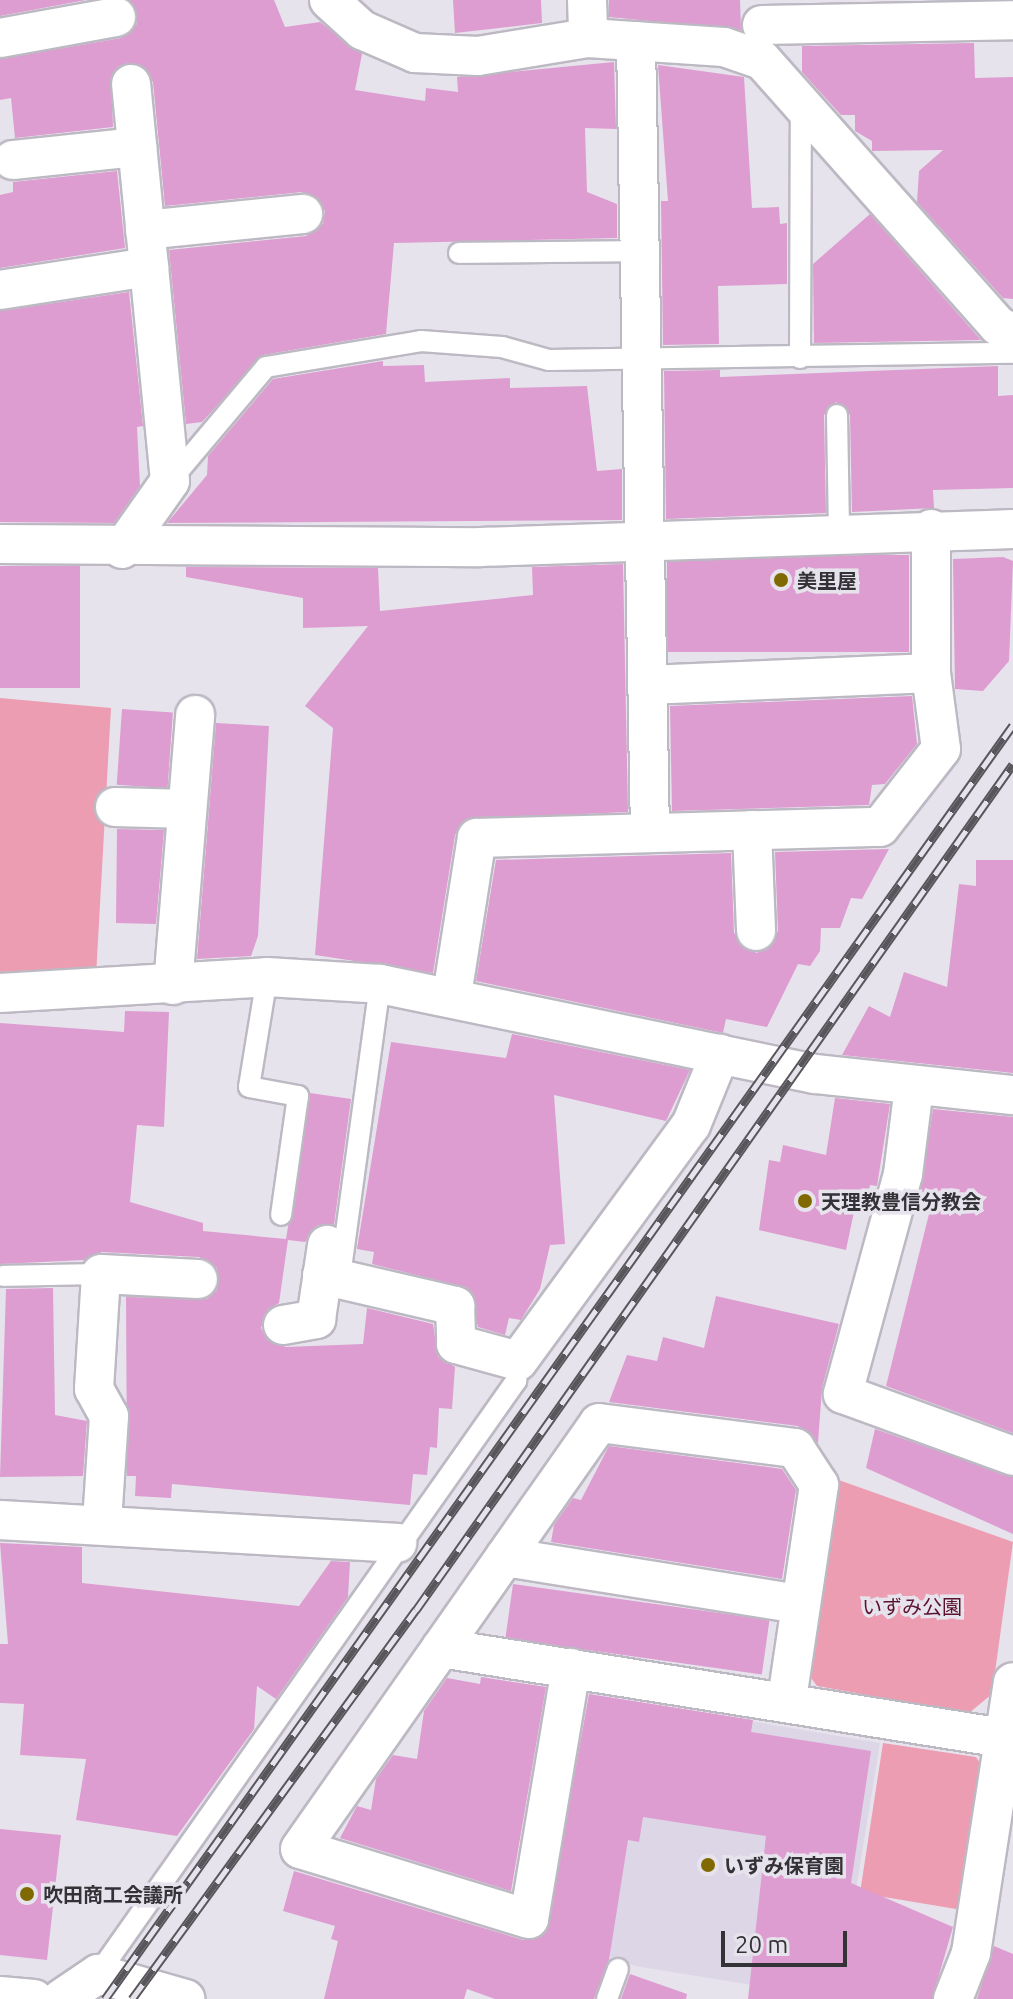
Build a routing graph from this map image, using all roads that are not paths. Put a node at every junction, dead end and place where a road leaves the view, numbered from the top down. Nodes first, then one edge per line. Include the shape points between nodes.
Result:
1 (329, 0) edge
2 (587, 0) edge
3 (116, 17) dead end
4 (1013, 20) edge
5 (762, 28) edge
6 (0, 38) edge
7 (588, 38) junction
8 (636, 41) junction
9 (131, 84) dead end
10 (801, 109) junction
11 (137, 147) junction
12 (13, 160) dead end
13 (303, 214) dead end
14 (147, 248) junction
15 (640, 251) junction
16 (459, 253) dead end
17 (0, 290) edge
18 (1013, 333) edge
19 (1013, 353) edge
20 (800, 358) junction
21 (643, 360) junction
22 (837, 415) dead end
23 (170, 481) junction
24 (931, 529) junction
25 (1013, 529) edge
26 (839, 530) junction
27 (647, 538) junction
28 (0, 544) edge
29 (122, 549) junction
30 (931, 673) junction
31 (648, 685) junction
32 (195, 715) dead end
33 (115, 807) dead end
34 (187, 809) junction
35 (752, 830) junction
36 (650, 833) junction
37 (756, 931) dead end
38 (267, 977) junction
39 (380, 984) junction
40 (173, 985) junction
41 (0, 993) edge
42 (452, 995) junction
43 (720, 1054) junction
44 (914, 1087) junction
45 (1013, 1095) edge
46 (281, 1215) dead end
47 (330, 1266) junction
48 (101, 1274) junction
49 (3, 1276) dead end
50 (198, 1279) dead end
51 (283, 1325) dead end
52 (518, 1361) junction
53 (1013, 1456) edge
54 (0, 1520) edge
55 (102, 1522) junction
56 (397, 1543) junction
57 (505, 1557) junction
58 (800, 1604) junction
59 (441, 1648) junction
60 (571, 1668) junction
61 (1013, 1682) edge
62 (787, 1698) junction
63 (1003, 1738) junction
64 (618, 1969) dead end
65 (98, 1974) junction
66 (0, 1996) edge
67 (34, 1999) edge
68 (61, 1999) edge
69 (185, 1999) edge
70 (607, 1999) edge
71 (953, 1999) edge

1 - 7 street via 362,30 415,53 478,56
2 - 7 street
3 - 6 street
4 - 5 street
5 - 8 street via 724,47
5 - 10 street
7 - 8 street
8 - 15 street
9 - 11 street
10 - 18 street via 998,326
10 - 20 lane
11 - 12 street
11 - 14 street
13 - 14 street
14 - 17 street
14 - 23 street
15 - 16 lane
15 - 21 street
19 - 20 lane
20 - 21 lane
21 - 23 lane via 549,360 502,347 421,341 266,367
21 - 27 street
22 - 26 lane
23 - 29 street
24 - 25 street
24 - 26 street
24 - 30 street
26 - 27 street
27 - 29 street
27 - 31 street
28 - 29 street
30 - 31 street
30 - 35 street via 941,749 880,827
31 - 36 street
32 - 34 street
33 - 34 street
34 - 40 street
35 - 36 street
35 - 37 street
36 - 42 street via 477,838
38 - 39 street
38 - 40 street
38 - 46 lane via 249,1087 298,1096
39 - 42 street
39 - 47 lane
40 - 41 street
42 - 43 street
43 - 44 street
43 - 52 street via 691,1125
44 - 45 street
44 - 53 street via 903,1174 843,1394
47 - 51 street via 316,1319
47 - 52 street via 455,1306 456,1344
48 - 49 lane
48 - 50 street
48 - 55 street via 94,1389 109,1416
52 - 56 lane via 516,1381
54 - 55 street
55 - 56 street
56 - 65 lane
57 - 58 street
57 - 58 street via 599,1423 795,1448 819,1485
57 - 59 street
58 - 62 street
59 - 60 street
59 - 60 street via 300,1849 529,1919
60 - 62 street
61 - 63 street
62 - 63 street
63 - 71 street via 971,1953
64 - 70 lane
65 - 68 street
65 - 69 street
66 - 67 street

